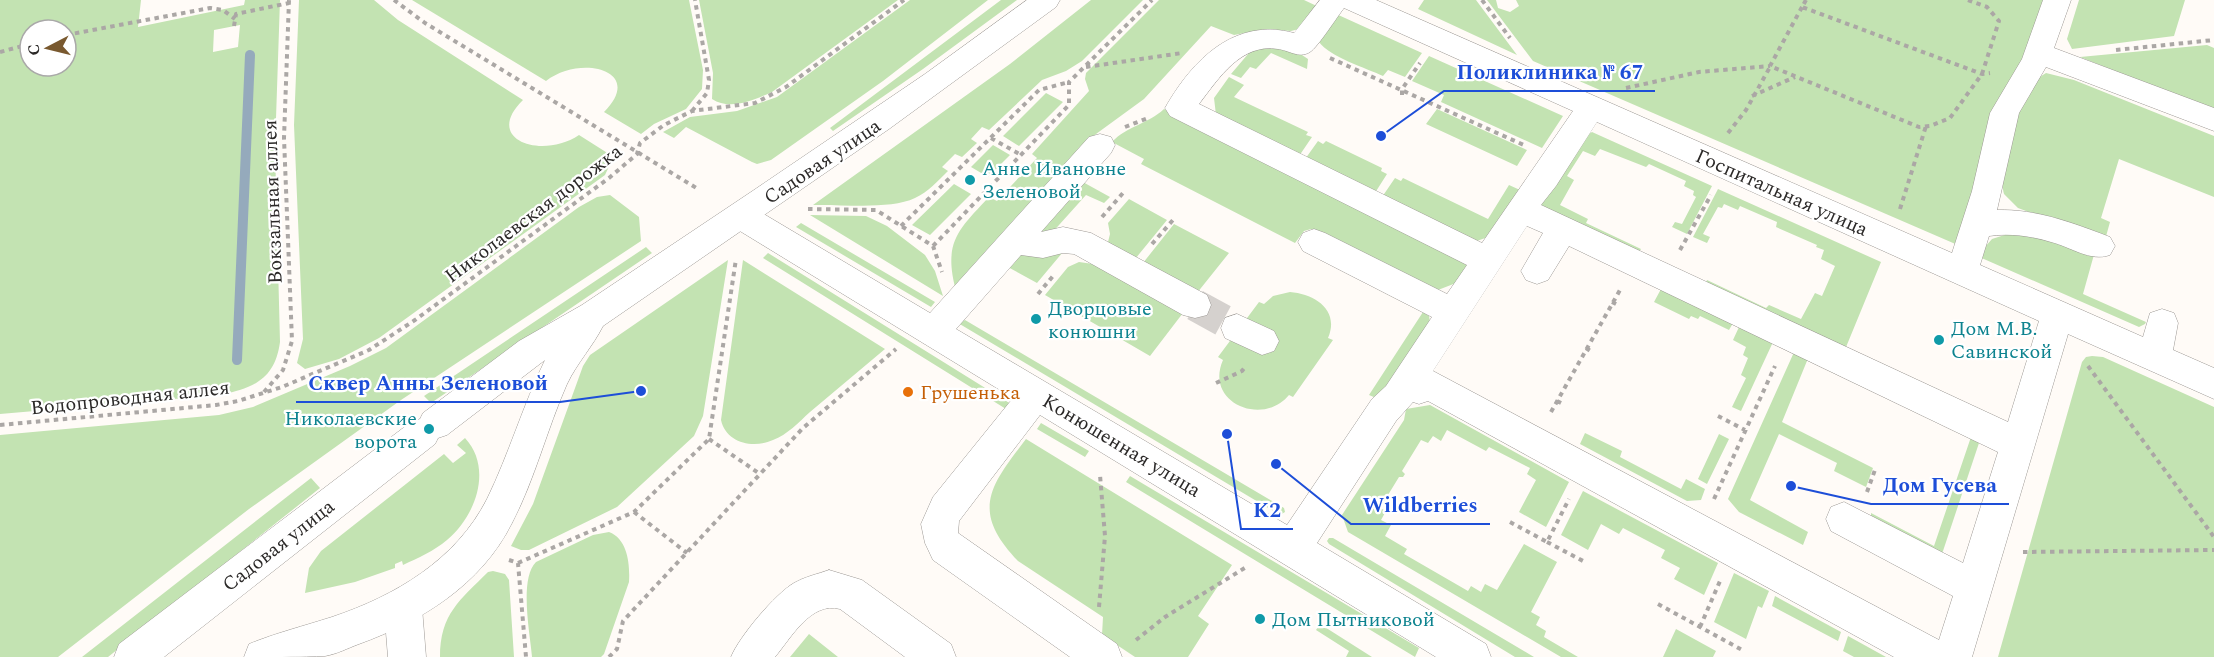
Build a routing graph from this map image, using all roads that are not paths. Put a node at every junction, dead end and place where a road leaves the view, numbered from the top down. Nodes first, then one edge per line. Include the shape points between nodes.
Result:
1 (1046, 0) edge
2 (1335, 0) edge
3 (1351, 0) edge
4 (2057, 0) edge
5 (2039, 52) junction
6 (1591, 108) junction
7 (2214, 120) edge
8 (1100, 145) road end
9 (1521, 209) junction
10 (741, 216) junction
11 (1976, 225) junction
12 (1562, 229) junction
13 (1014, 241) junction
14 (1314, 242) dead end
15 (2099, 246) dead end
16 (1487, 260) junction
17 (1537, 271) dead end
18 (1962, 272) junction
19 (1195, 305) tunnel mouth
20 (1453, 312) junction
21 (2058, 314) junction
22 (594, 315) junction
23 (944, 320) junction
24 (2162, 323) dead end
25 (2155, 357) junction
26 (1407, 382) junction
27 (2214, 384) edge
28 (1036, 394) junction
29 (2019, 444) junction
30 (1844, 519) dead end
31 (1293, 548) junction
32 (1974, 588) junction
33 (404, 608) junction
34 (1109, 651) edge
35 (1454, 652) edge
36 (133, 657) edge
37 (263, 657) edge
38 (407, 657) edge
39 (750, 657) edge
40 (937, 657) edge
41 (1932, 657) edge
42 (1953, 657) edge

1 - 10 street, Садовая улица via 951,72
2 - 16 street via 1300,45 1268,36 1239,44 1219,60 1180,108
3 - 6 street, Госпитальная улица
4 - 5 street
5 - 7 street
5 - 11 street via 2002,122
6 - 9 street
6 - 18 street, Госпитальная улица
8 - 13 street
9 - 12 street
9 - 16 street
10 - 22 street, Садовая улица
10 - 23 street, Конюшенная улица
11 - 15 street via 1998,221 2028,223
11 - 18 street
12 - 17 street
12 - 29 street
13 - 19 street via 1043,245 1063,240 1080,242
13 - 23 street
14 - 20 street
16 - 20 street
18 - 21 street, Госпитальная улица
20 - 26 street
21 - 25 street, Госпитальная улица
21 - 29 street
22 - 33 street, Садовая улица via 561,357 497,516 462,564
22 - 36 street, Садовая улица via 538,345
23 - 28 street, Конюшенная улица
24 - 25 street
25 - 27 street, Госпитальная улица
26 - 31 street via 1384,410
26 - 41 street via 1419,390 1431,385
28 - 31 street, Конюшенная улица
28 - 34 street via 946,509 938,526 939,536 946,548
29 - 32 street
30 - 32 street
31 - 35 street, Конюшенная улица
32 - 42 street
33 - 37 street, Садовая улица
33 - 38 street
39 - 40 street via 795,605 828,588 849,593

